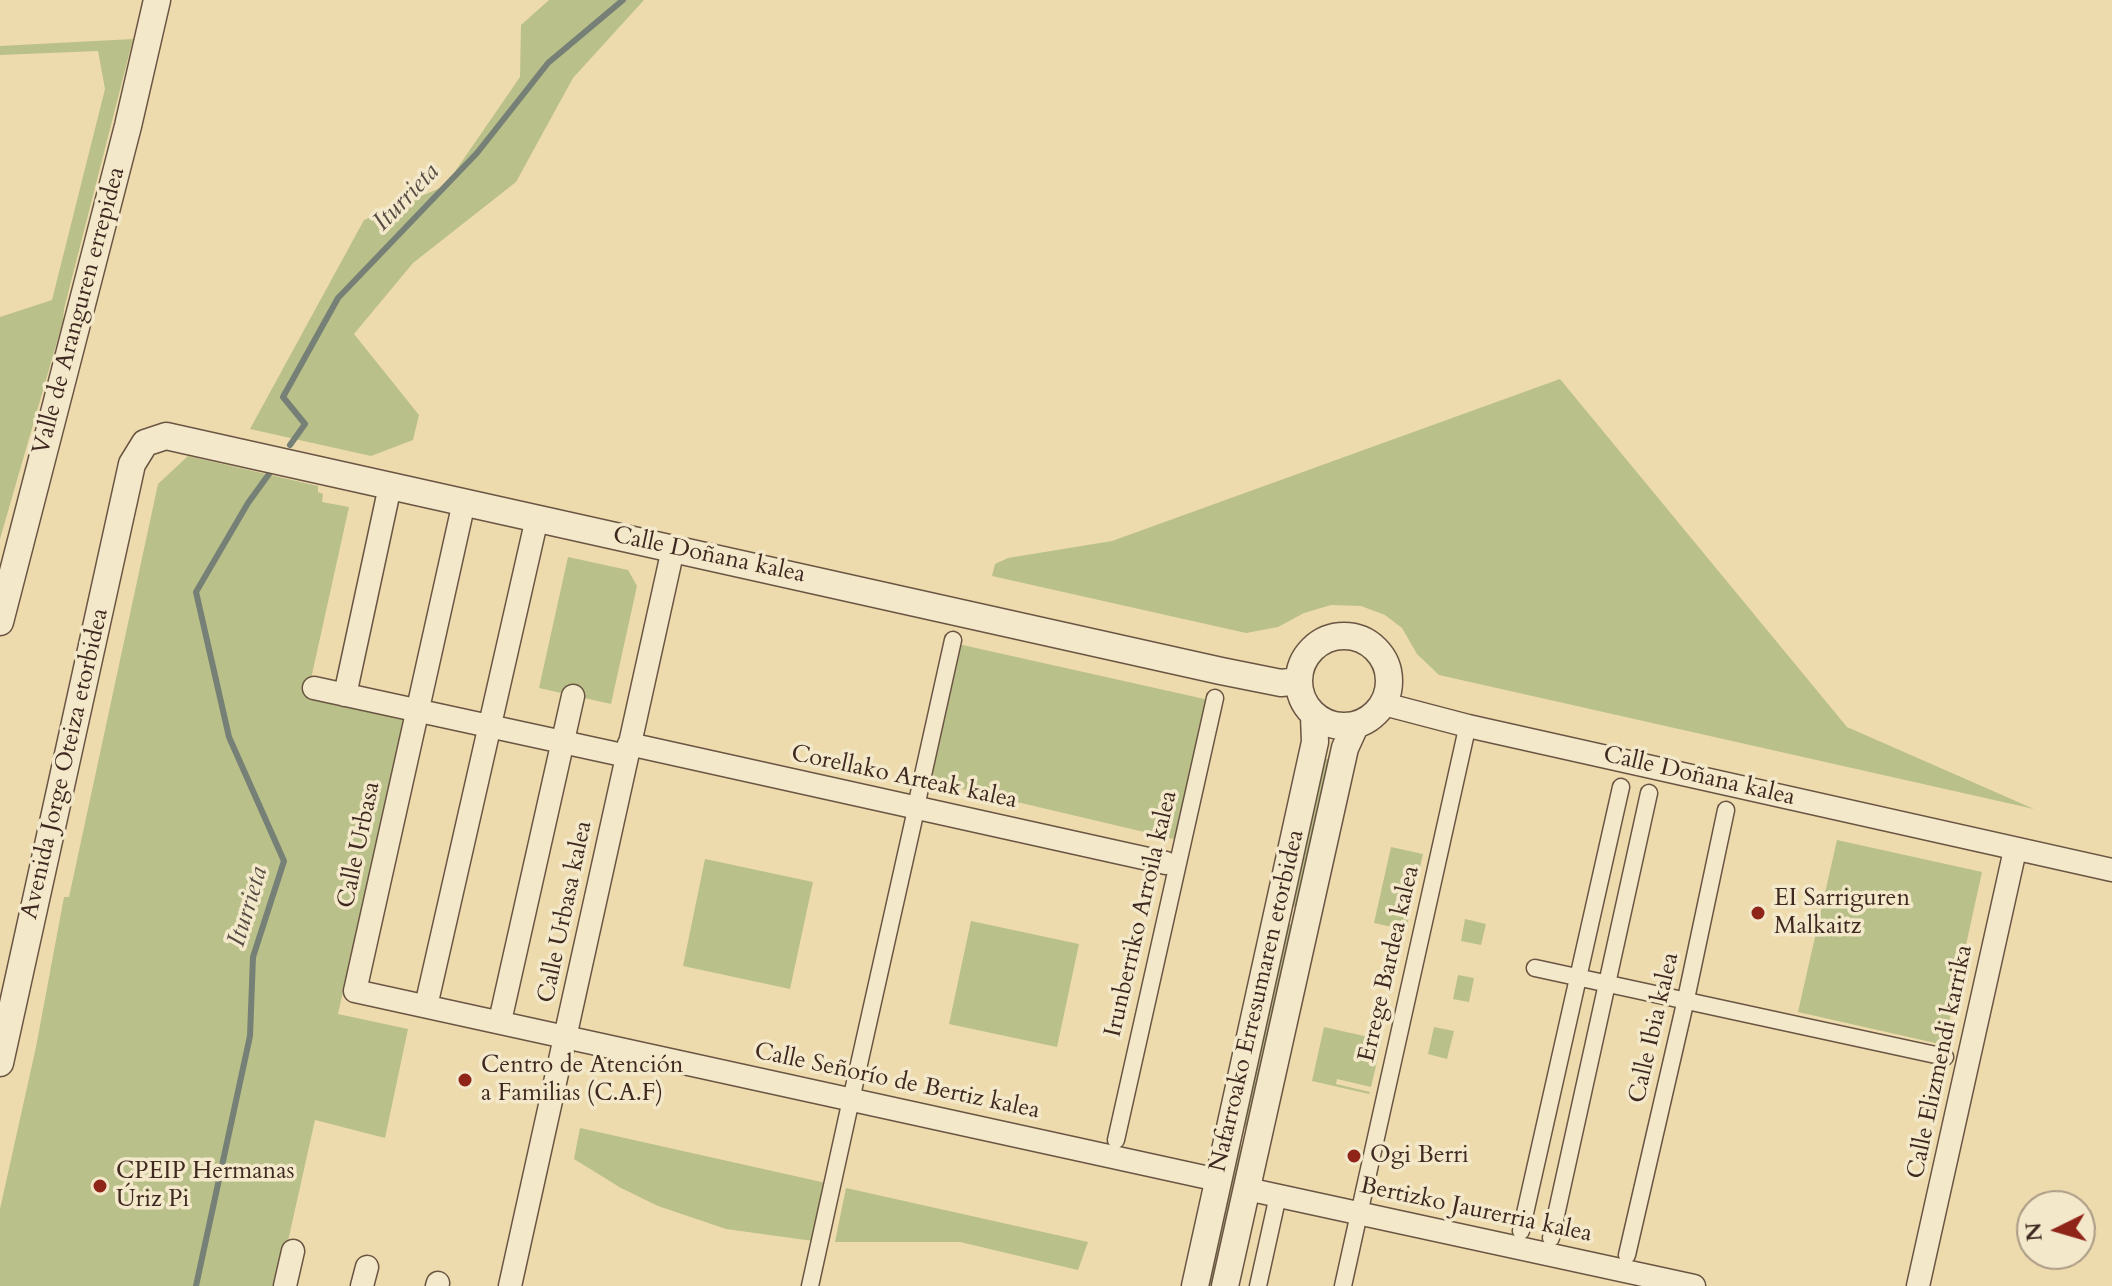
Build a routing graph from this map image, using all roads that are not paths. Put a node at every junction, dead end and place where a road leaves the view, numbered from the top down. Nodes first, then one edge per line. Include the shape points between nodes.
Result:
1 (157, 0) edge
2 (132, 464) joint
3 (390, 486) junction
4 (464, 502) junction
5 (537, 518) junction
6 (673, 549) junction
7 (0, 622) edge
8 (953, 640) dead end
9 (1299, 681) junction
10 (314, 688) dead end
11 (345, 695) junction
12 (573, 696) dead end
13 (1215, 698) dead end
14 (1384, 704) junction
15 (417, 711) junction
16 (1314, 716) junction
17 (490, 726) junction
18 (1355, 726) junction
19 (1466, 733) dead end
20 (563, 742) junction
21 (628, 750) junction
22 (1621, 787) dead end
23 (1649, 793) dead end
24 (1726, 810) dead end
25 (2015, 850) junction
26 (1166, 863) dead end
27 (1603, 868) junction
28 (2112, 870) edge
29 (1631, 875) junction
30 (1535, 968) dead end
31 (1578, 977) junction
32 (1607, 983) junction
33 (1686, 999) junction
34 (426, 1006) junction
35 (500, 1021) junction
36 (565, 1035) junction
37 (1945, 1057) dead end
38 (0, 1063) edge
39 (1116, 1140) dead end
40 (1539, 1151) junction
41 (1569, 1158) junction
42 (1218, 1180) junction
43 (1247, 1189) junction
44 (1277, 1200) dead end
45 (1521, 1231) dead end
46 (1551, 1238) dead end
47 (293, 1251) dead end
48 (1627, 1255) dead end
49 (285, 1286) edge
50 (510, 1286) edge
51 (810, 1286) edge
52 (1195, 1286) edge
53 (1225, 1286) edge
54 (1258, 1286) edge
55 (1343, 1286) edge
56 (1694, 1286) edge
57 (1918, 1286) edge

1 - 7 street, Valle de Aranguren errepidea
2 - 3 street, Calle Doñana kalea via 145,443 166,436
2 - 38 street, Avenida Jorge Oteiza etorbidea
3 - 4 street, Calle Doñana kalea
3 - 11 street
4 - 5 street, Calle Doñana kalea
4 - 15 street, Calle Urbasa
5 - 6 street, Calle Doñana kalea
5 - 17 street
6 - 9 street, Calle Doñana kalea via 1221,671 1281,683
6 - 21 street, Calle Urbasa kalea
8 - 51 street
9 - 14 street via 1303,661 1317,644 1356,637 1369,642 1385,660 1390,677
9 - 16 street
10 - 11 street
11 - 15 street
12 - 20 street, Calle Urbasa kalea
13 - 39 street, Irunberriko Arroila kalea
14 - 18 street
14 - 25 street, Calle Doñana kalea
15 - 17 street
15 - 34 street, Calle Urbasa via 355,991
16 - 18 street via 1333,726
16 - 42 street, Nafarroako Erresumaren etorbidea via 1315,742
17 - 20 street
17 - 34 street
18 - 43 street, Nafarroako Erresumaren etorbidea via 1345,748
19 - 55 street, Errege Bardea kalea
20 - 21 street
20 - 35 street, Calle Urbasa kalea
21 - 26 street, Corellako Arteak kalea
21 - 36 street, Calle Urbasa kalea
22 - 27 street
23 - 29 street
24 - 33 street, Calle Ibia kalea
25 - 28 street, Calle Doñana kalea
25 - 57 street, Calle Elizmendi karrika
27 - 29 street
27 - 31 street
29 - 32 street
30 - 31 street
31 - 32 street
31 - 40 street
32 - 33 street
32 - 41 street
33 - 37 street
33 - 48 street, Calle Ibia kalea
34 - 35 street
35 - 36 street
36 - 42 street, Calle Señorío de Bertiz kalea
36 - 50 street, Calle Urbasa kalea
40 - 41 street
40 - 45 street
41 - 46 street
42 - 52 street, Nafarroako Erresumaren etorbidea
43 - 53 street, Nafarroako Erresumaren etorbidea
43 - 56 street, Bertizko Jaurerria kalea
44 - 54 street
47 - 49 street

